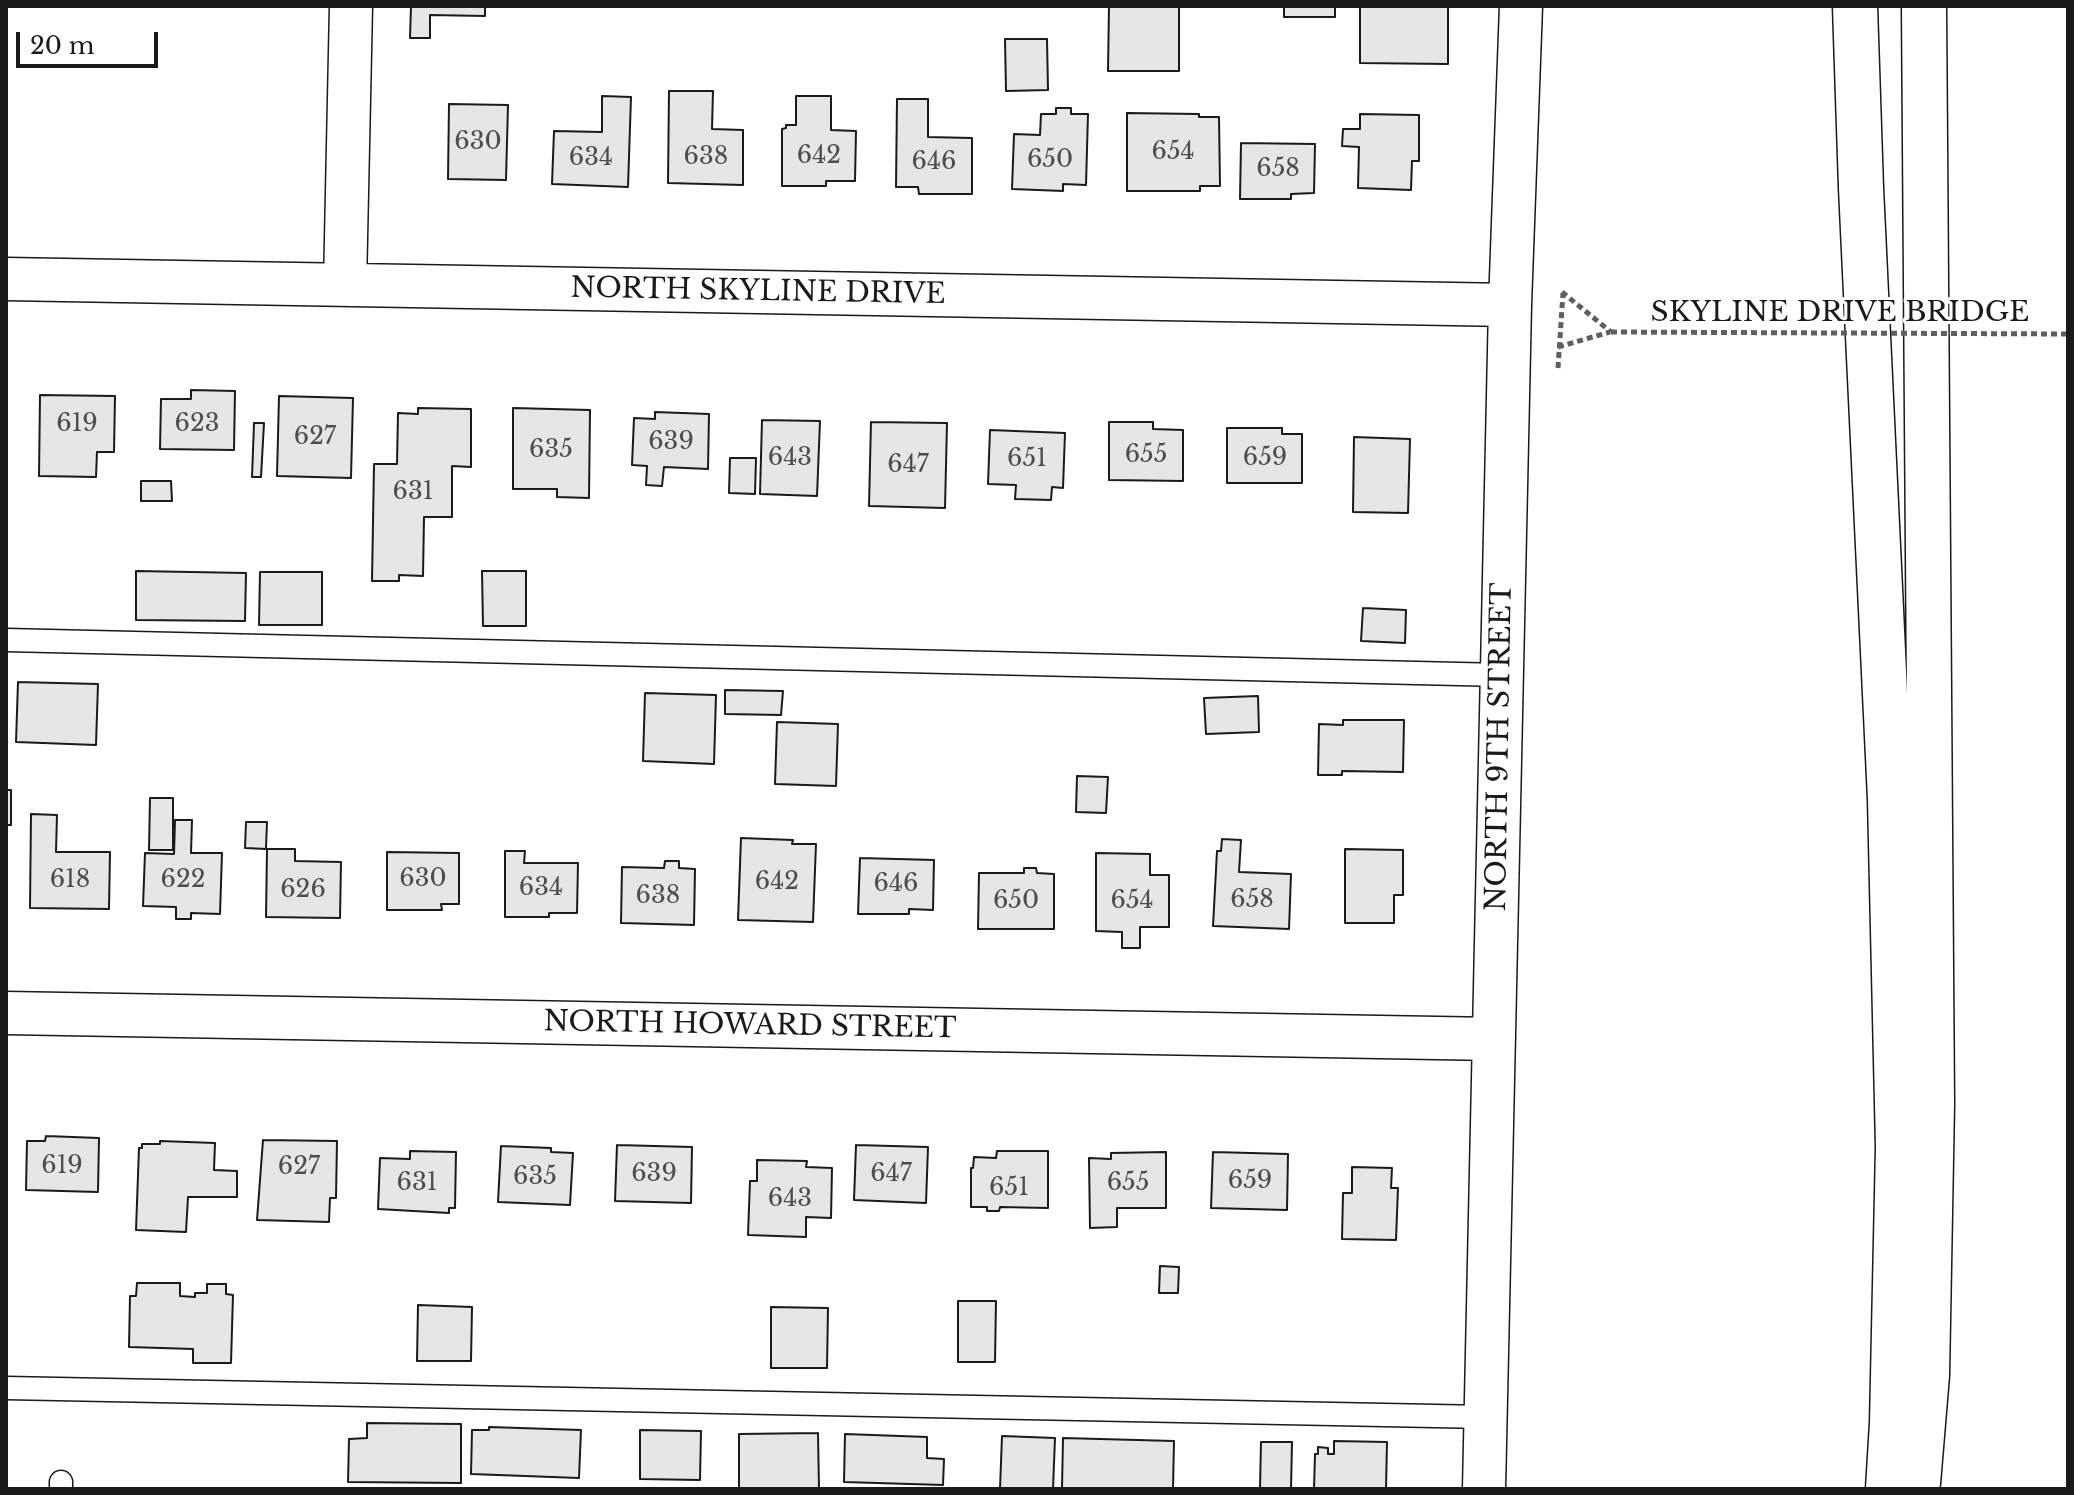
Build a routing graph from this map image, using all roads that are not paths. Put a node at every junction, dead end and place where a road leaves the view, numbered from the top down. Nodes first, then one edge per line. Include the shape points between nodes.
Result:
1 (351, 6) edge
2 (1521, 6) edge
3 (1855, 6) edge
4 (1924, 6) edge
5 (6, 279) edge
6 (345, 285) junction
7 (1510, 305) junction
8 (6, 640) edge
9 (1502, 675) junction
10 (6, 1013) edge
11 (1494, 1039) junction
12 (6, 1388) edge
13 (1486, 1417) junction
14 (1484, 1489) edge
15 (1888, 1489) edge
16 (1918, 1489) edge

1 - 6 street
2 - 7 street, NORTH 9TH STREET
3 - 15 highway via 1890,799 1898,1147
4 - 16 highway via 1932,1104 1927,1375
5 - 6 street, NORTH SKYLINE DRIVE
6 - 7 street, NORTH SKYLINE DRIVE
7 - 9 street, NORTH 9TH STREET
8 - 9 lane
9 - 11 street, NORTH 9TH STREET
10 - 11 street, NORTH HOWARD STREET
11 - 13 street, NORTH 9TH STREET
12 - 13 lane
13 - 14 street, NORTH 9TH STREET

